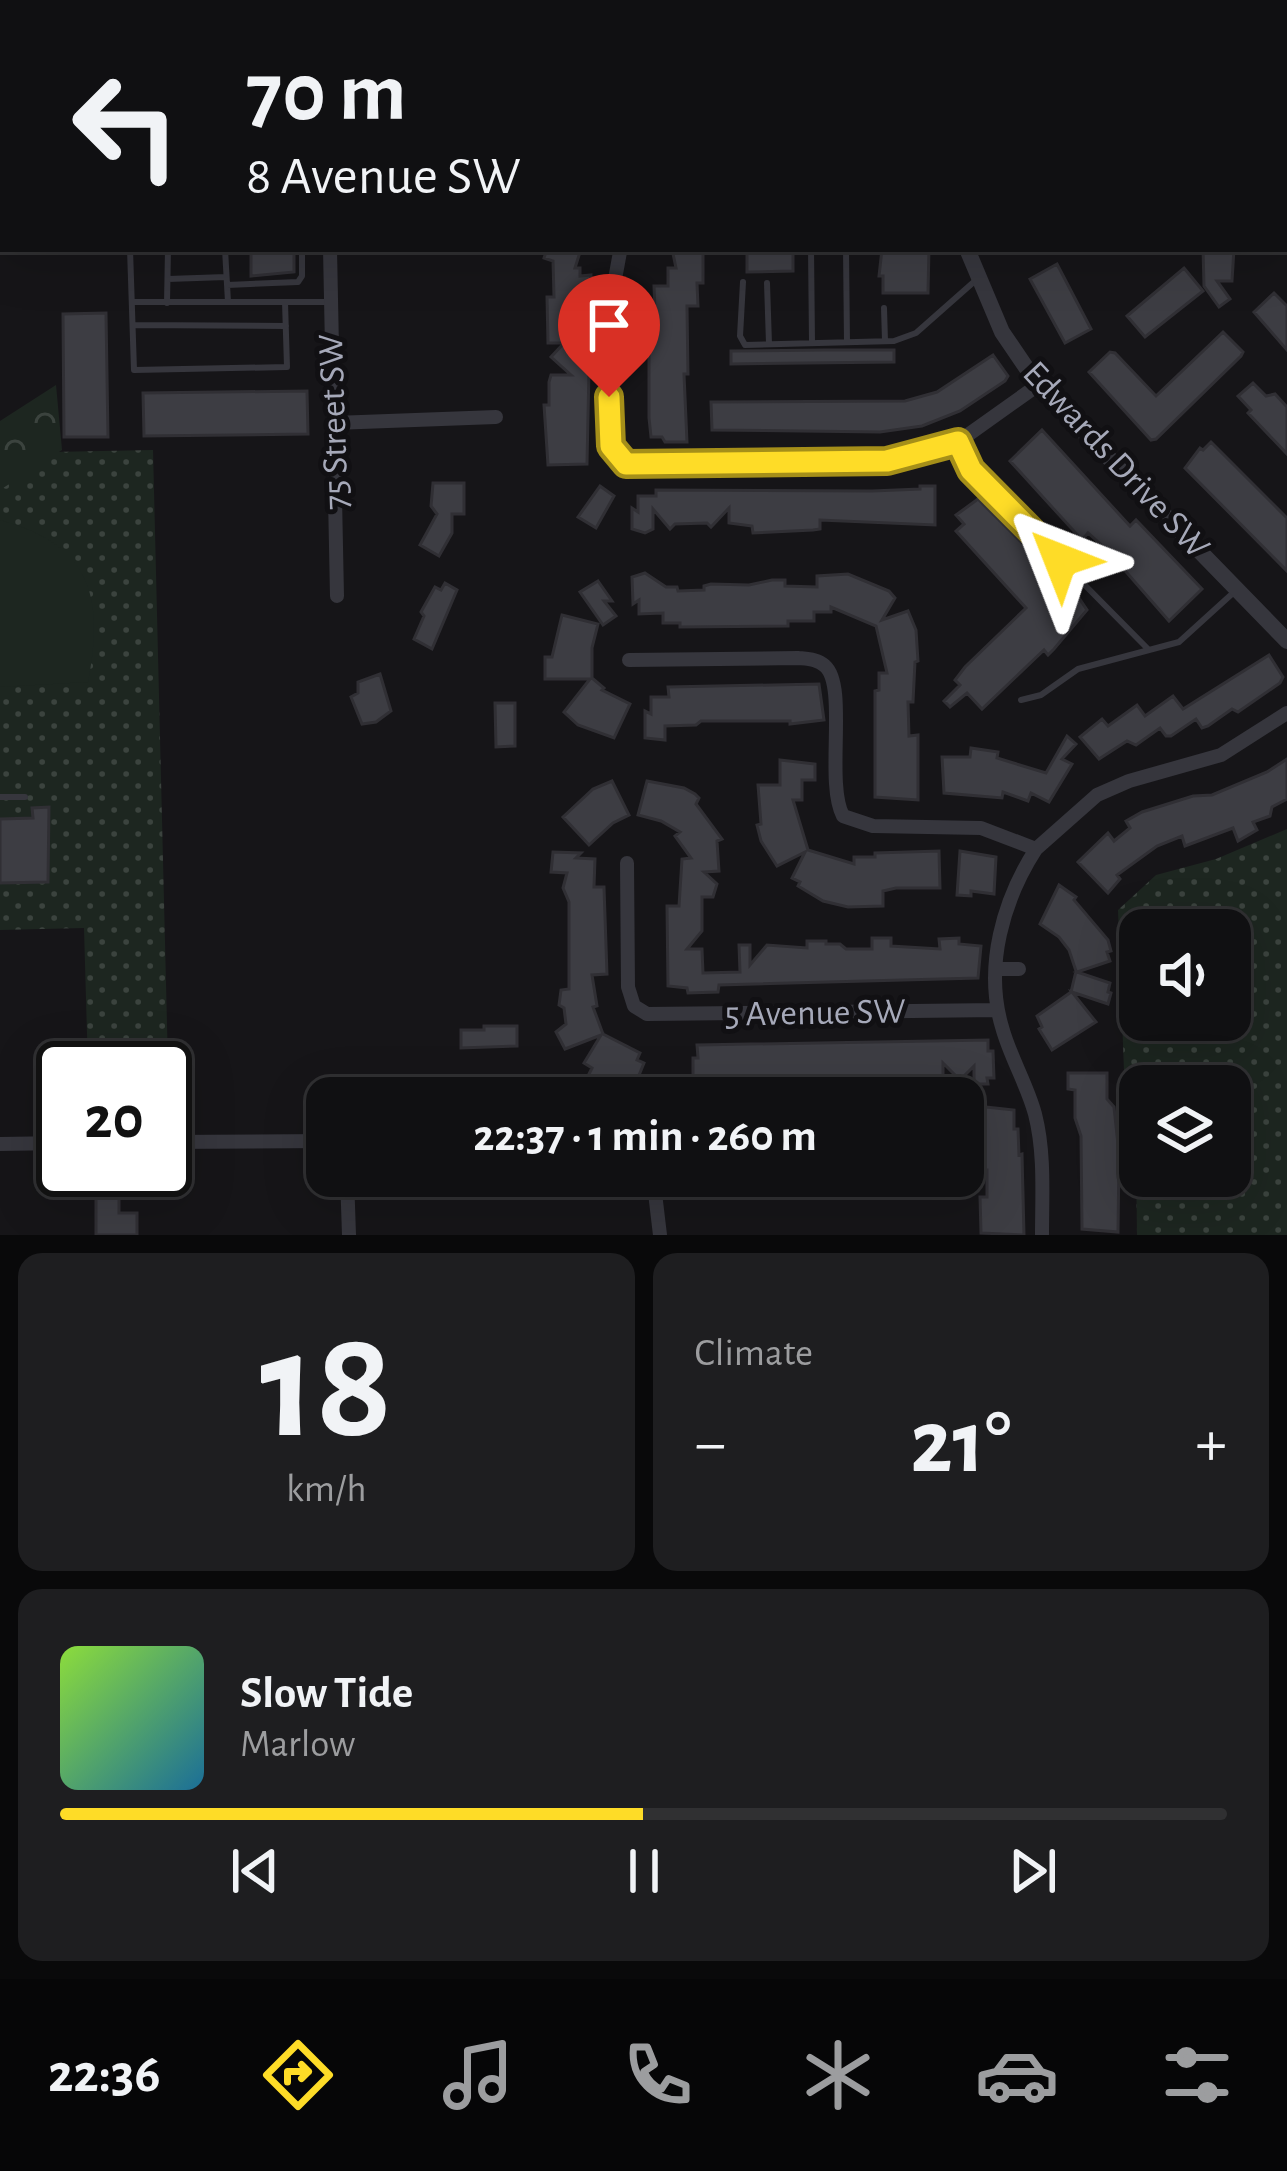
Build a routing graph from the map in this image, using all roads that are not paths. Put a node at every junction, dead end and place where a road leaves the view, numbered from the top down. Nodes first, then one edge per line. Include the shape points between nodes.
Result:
1 (130, 252) edge
2 (168, 252) edge
3 (225, 252) edge
4 (302, 252) edge
5 (330, 252) edge
6 (620, 252) edge
7 (811, 252) edge
8 (846, 252) edge
9 (973, 259) edge
10 (168, 279) junction
11 (226, 281) junction
12 (742, 282) dead end
13 (767, 284) dead end
14 (133, 302) junction
15 (167, 302) junction
16 (227, 302) junction
17 (285, 302) junction
18 (331, 302) junction
19 (884, 308) dead end
20 (134, 326) junction
21 (286, 326) junction
22 (884, 341) junction
23 (847, 342) junction
24 (812, 343) junction
25 (769, 344) junction
26 (1038, 385) junction
27 (496, 417) dead end
28 (334, 423) junction
29 (958, 442) junction
30 (1238, 588) junction
31 (338, 596) dead end
32 (1287, 641) edge
33 (1148, 649) junction
34 (629, 660) dead end
35 (1022, 700) dead end
36 (1287, 713) edge
37 (25, 796) dead end
38 (0, 797) edge
39 (1036, 849) junction
40 (627, 863) dead end
41 (997, 969) junction
42 (1019, 969) dead end
43 (998, 1010) junction
44 (306, 1141) edge
45 (192, 1142) edge
46 (0, 1144) edge
47 (36, 1144) edge
48 (348, 1197) edge
49 (655, 1197) edge
50 (349, 1235) edge
51 (660, 1235) edge
52 (1042, 1235) edge

1 - 14 lane
2 - 10 lane
3 - 11 lane
4 - 11 lane via 298,282
5 - 18 street, 75 Street SW
6 - 29 street via 609,360 610,440 618,458 638,465 887,461
7 - 24 lane
8 - 23 lane
9 - 22 lane via 916,333
9 - 26 street, Edwards Drive SW via 1002,332
10 - 11 lane
10 - 15 lane
11 - 16 lane
12 - 25 lane via 740,336 745,344
13 - 25 lane
14 - 15 lane
14 - 20 lane
15 - 16 lane
16 - 17 lane
17 - 18 lane
17 - 21 lane
18 - 28 street, 75 Street SW
19 - 22 lane
20 - 21 lane
20 - 21 lane via 134,370 287,367
22 - 23 lane
23 - 24 lane
24 - 25 lane
26 - 29 street
26 - 30 street, Edwards Drive SW
27 - 28 street
28 - 31 street, 75 Street SW
29 - 33 lane via 971,470
30 - 32 street, Edwards Drive SW
30 - 33 lane via 1179,642
33 - 35 lane via 1078,670
34 - 39 street via 798,658 825,666 833,679 843,816 873,826 980,828
36 - 39 street via 1221,755 1097,795
37 - 38 lane
39 - 41 street via 1006,910
40 - 43 street, 5 Avenue SW via 628,988 634,1006 657,1016
41 - 42 street
41 - 43 street
43 - 52 street via 1035,1115
44 - 45 street
46 - 47 street
48 - 50 street
49 - 51 street

